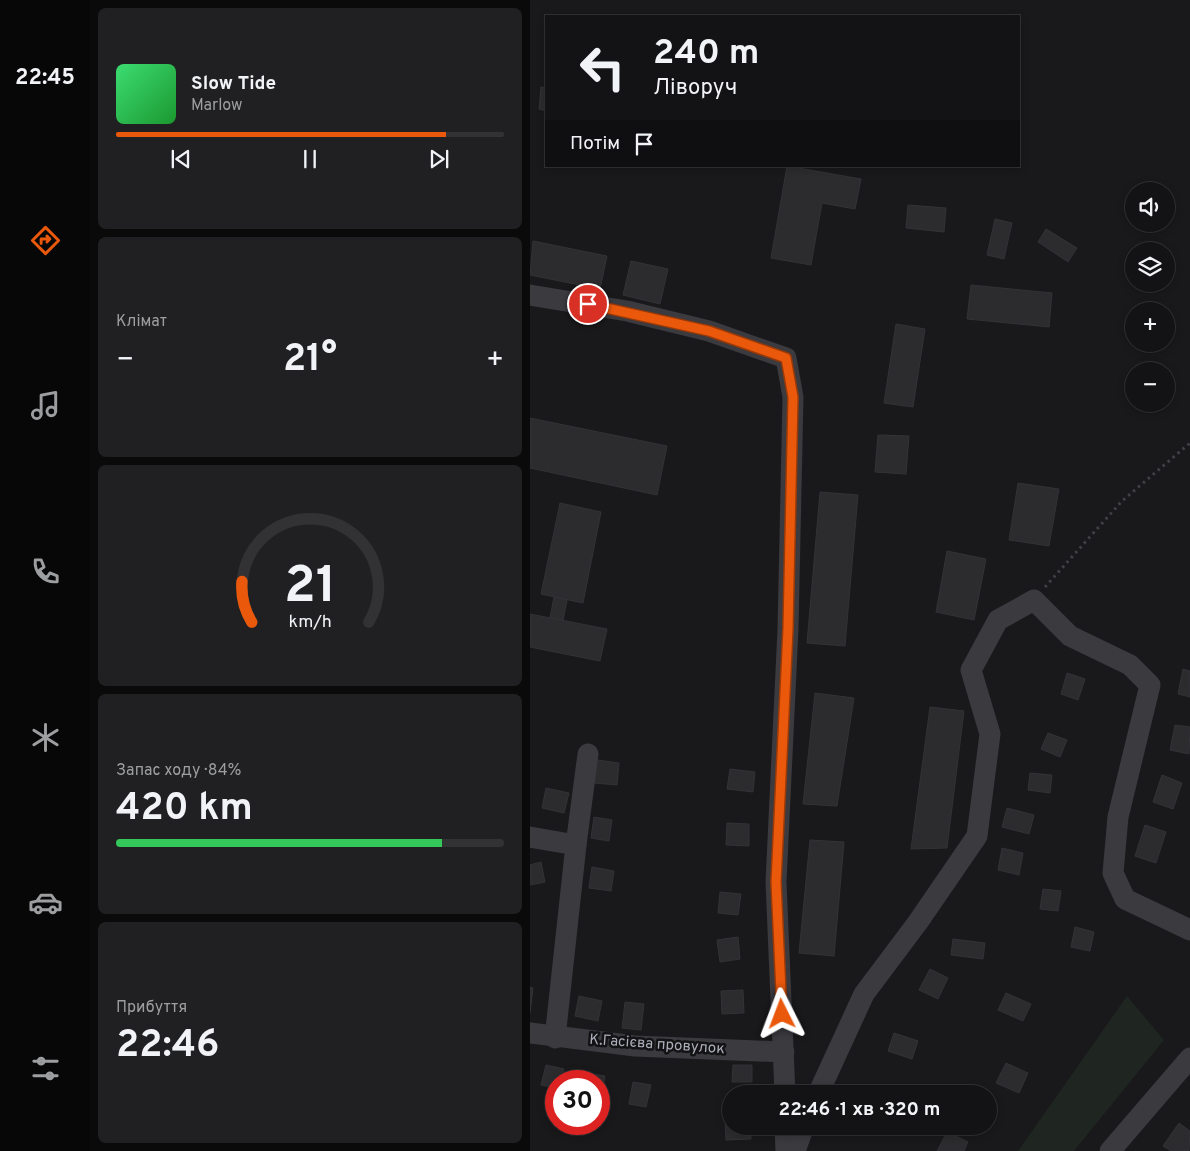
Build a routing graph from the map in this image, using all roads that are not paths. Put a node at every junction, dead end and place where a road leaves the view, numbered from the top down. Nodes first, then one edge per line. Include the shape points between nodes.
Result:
1 (530, 294) edge
2 (588, 754) dead end
3 (530, 837) edge
4 (576, 845) junction
5 (1190, 930) edge
6 (530, 1033) edge
7 (555, 1038) junction
8 (784, 1052) junction
9 (1190, 1058) edge
10 (785, 1085) edge
11 (822, 1085) edge
12 (786, 1135) edge
13 (801, 1135) edge
14 (786, 1151) edge
15 (795, 1151) edge
16 (1110, 1151) edge

1 - 8 street via 627,311 709,331 786,358 793,397 788,629 776,882
2 - 4 street
3 - 4 street
4 - 7 street
5 - 11 street via 1125,899 1113,873 1118,817 1150,685 1130,665 1070,636 1034,600 998,620 971,670 990,734 976,836 864,994
6 - 7 street, К.Гасієва провулок
7 - 8 street, К.Гасієва провулок via 635,1046
8 - 10 street
9 - 16 street
12 - 14 street
13 - 15 street

